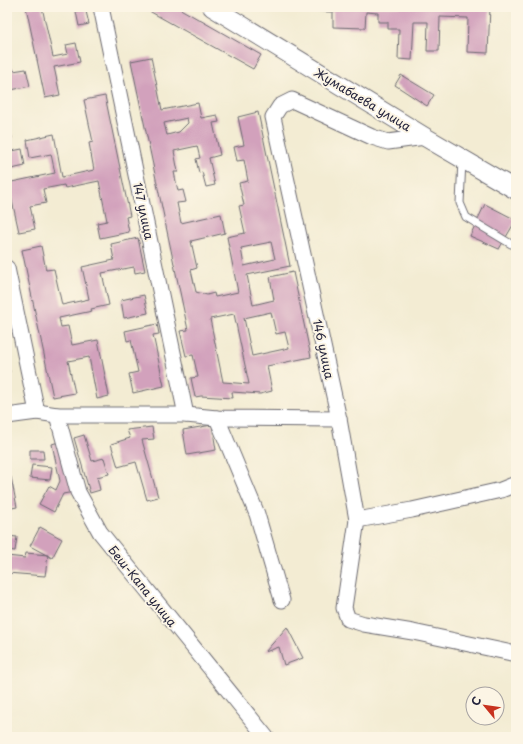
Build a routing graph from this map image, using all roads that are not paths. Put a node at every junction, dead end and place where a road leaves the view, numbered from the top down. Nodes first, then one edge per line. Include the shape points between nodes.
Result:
1 (101, 7) edge
2 (212, 7) edge
3 (425, 137) junction
4 (462, 158) junction
5 (516, 190) edge
6 (516, 243) edge
7 (7, 268) edge
8 (37, 412) junction
9 (57, 415) junction
10 (186, 415) junction
11 (7, 416) edge
12 (218, 418) junction
13 (340, 419) junction
14 (516, 484) edge
15 (357, 520) junction
16 (282, 600) dead end
17 (516, 654) edge
18 (266, 737) edge

1 - 10 street, 147 улица
2 - 3 street, Жумабаева улица
3 - 4 street, Жумабаева улица
3 - 13 street, 146 улица via 388,142 292,100 280,106 273,117
4 - 5 street, Жумабаева улица
4 - 6 lane via 460,203 466,217 511,244
7 - 8 street
8 - 9 street
8 - 11 street
9 - 10 street
9 - 18 street, Беш-Капа улица via 78,492 100,532
10 - 12 street
12 - 13 street
12 - 16 street via 257,514
13 - 15 street
14 - 15 street via 501,490
15 - 17 street via 344,608 348,619

